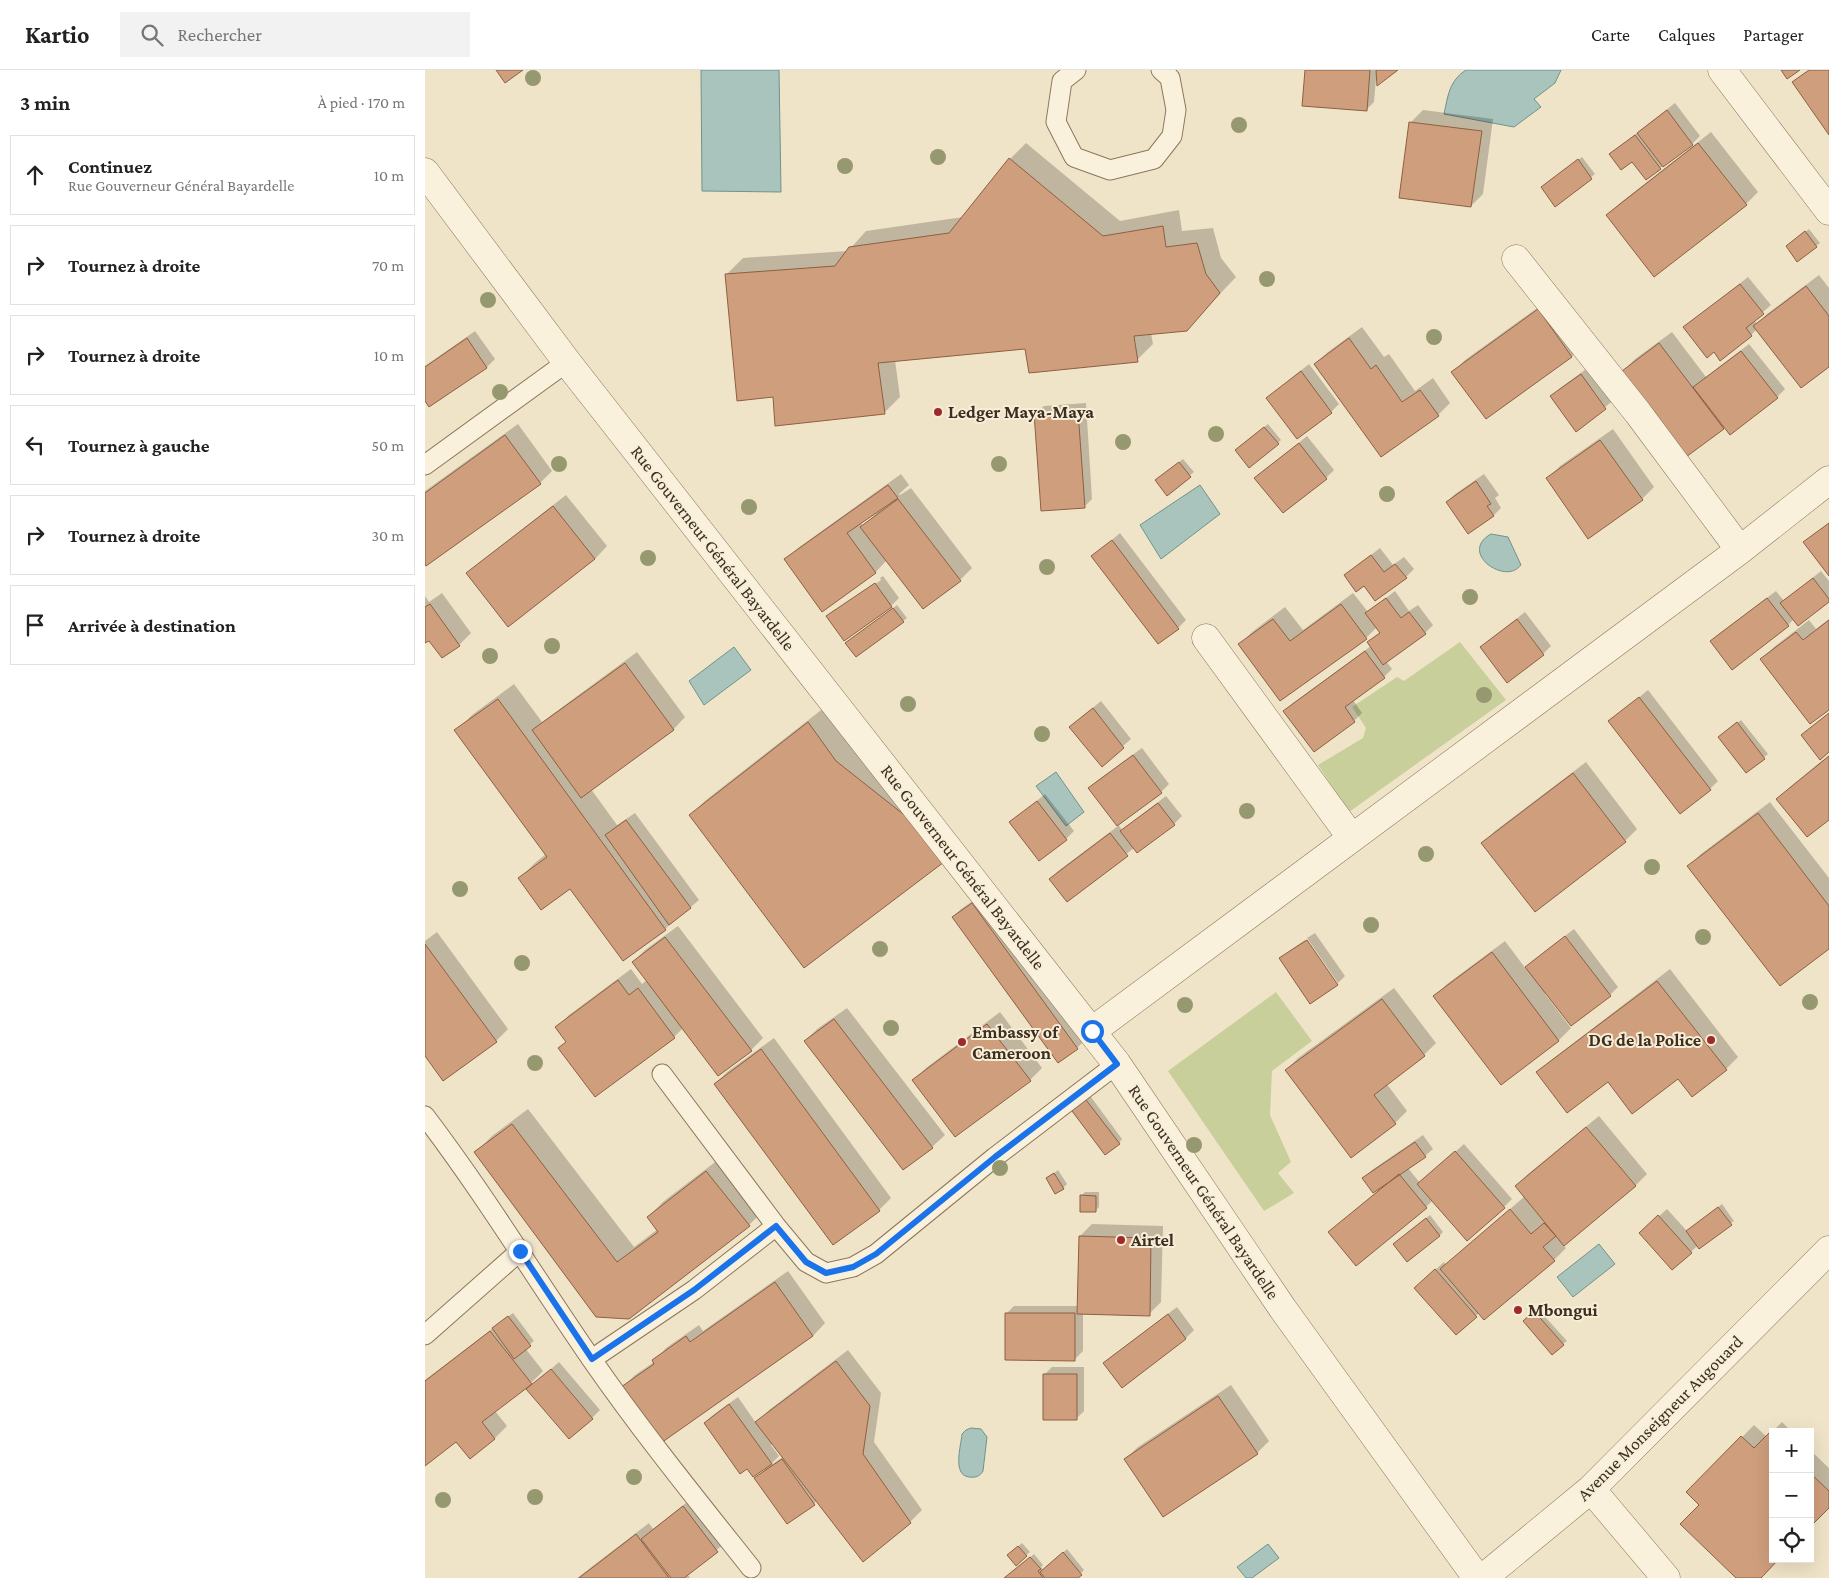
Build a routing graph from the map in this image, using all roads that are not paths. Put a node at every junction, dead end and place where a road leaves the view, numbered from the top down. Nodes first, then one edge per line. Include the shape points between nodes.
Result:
1 (1076, 70) edge
2 (1161, 70) edge
3 (1722, 70) edge
4 (425, 172) edge
5 (1829, 211) edge
6 (1516, 260) dead end
7 (567, 362) junction
8 (425, 465) edge
9 (1829, 480) edge
10 (1740, 550) junction
11 (1206, 638) dead end
12 (1351, 838) junction
13 (1092, 1031) junction
14 (1117, 1064) junction
15 (662, 1074) dead end
16 (425, 1116) edge
17 (776, 1226) junction
18 (1829, 1250) edge
19 (520, 1251) junction
20 (425, 1335) edge
21 (592, 1359) junction
22 (1591, 1489) junction
23 (751, 1568) dead end
24 (1477, 1578) edge
25 (1483, 1578) edge
26 (1666, 1578) edge

1 - 2 lane via 1062,82 1056,122 1074,157 1110,170 1154,159 1172,136 1176,110 1170,78
3 - 5 street
4 - 7 street, Rue Gouverneur Général Bayardelle
6 - 10 street via 1638,413
7 - 8 lane
7 - 13 street, Rue Gouverneur Général Bayardelle
9 - 10 street
10 - 12 street
11 - 12 street
12 - 13 street
13 - 14 street, Rue Gouverneur Général Bayardelle
14 - 17 lane via 876,1254 853,1267 826,1273 806,1262
14 - 24 street, Rue Gouverneur Général Bayardelle via 1283,1308
15 - 17 lane
16 - 19 lane
17 - 21 lane via 694,1290
18 - 22 street, Avenue Monseigneur Augouard
19 - 20 lane
19 - 21 lane
21 - 23 lane via 649,1439
22 - 25 street, Avenue Monseigneur Augouard
22 - 26 street

